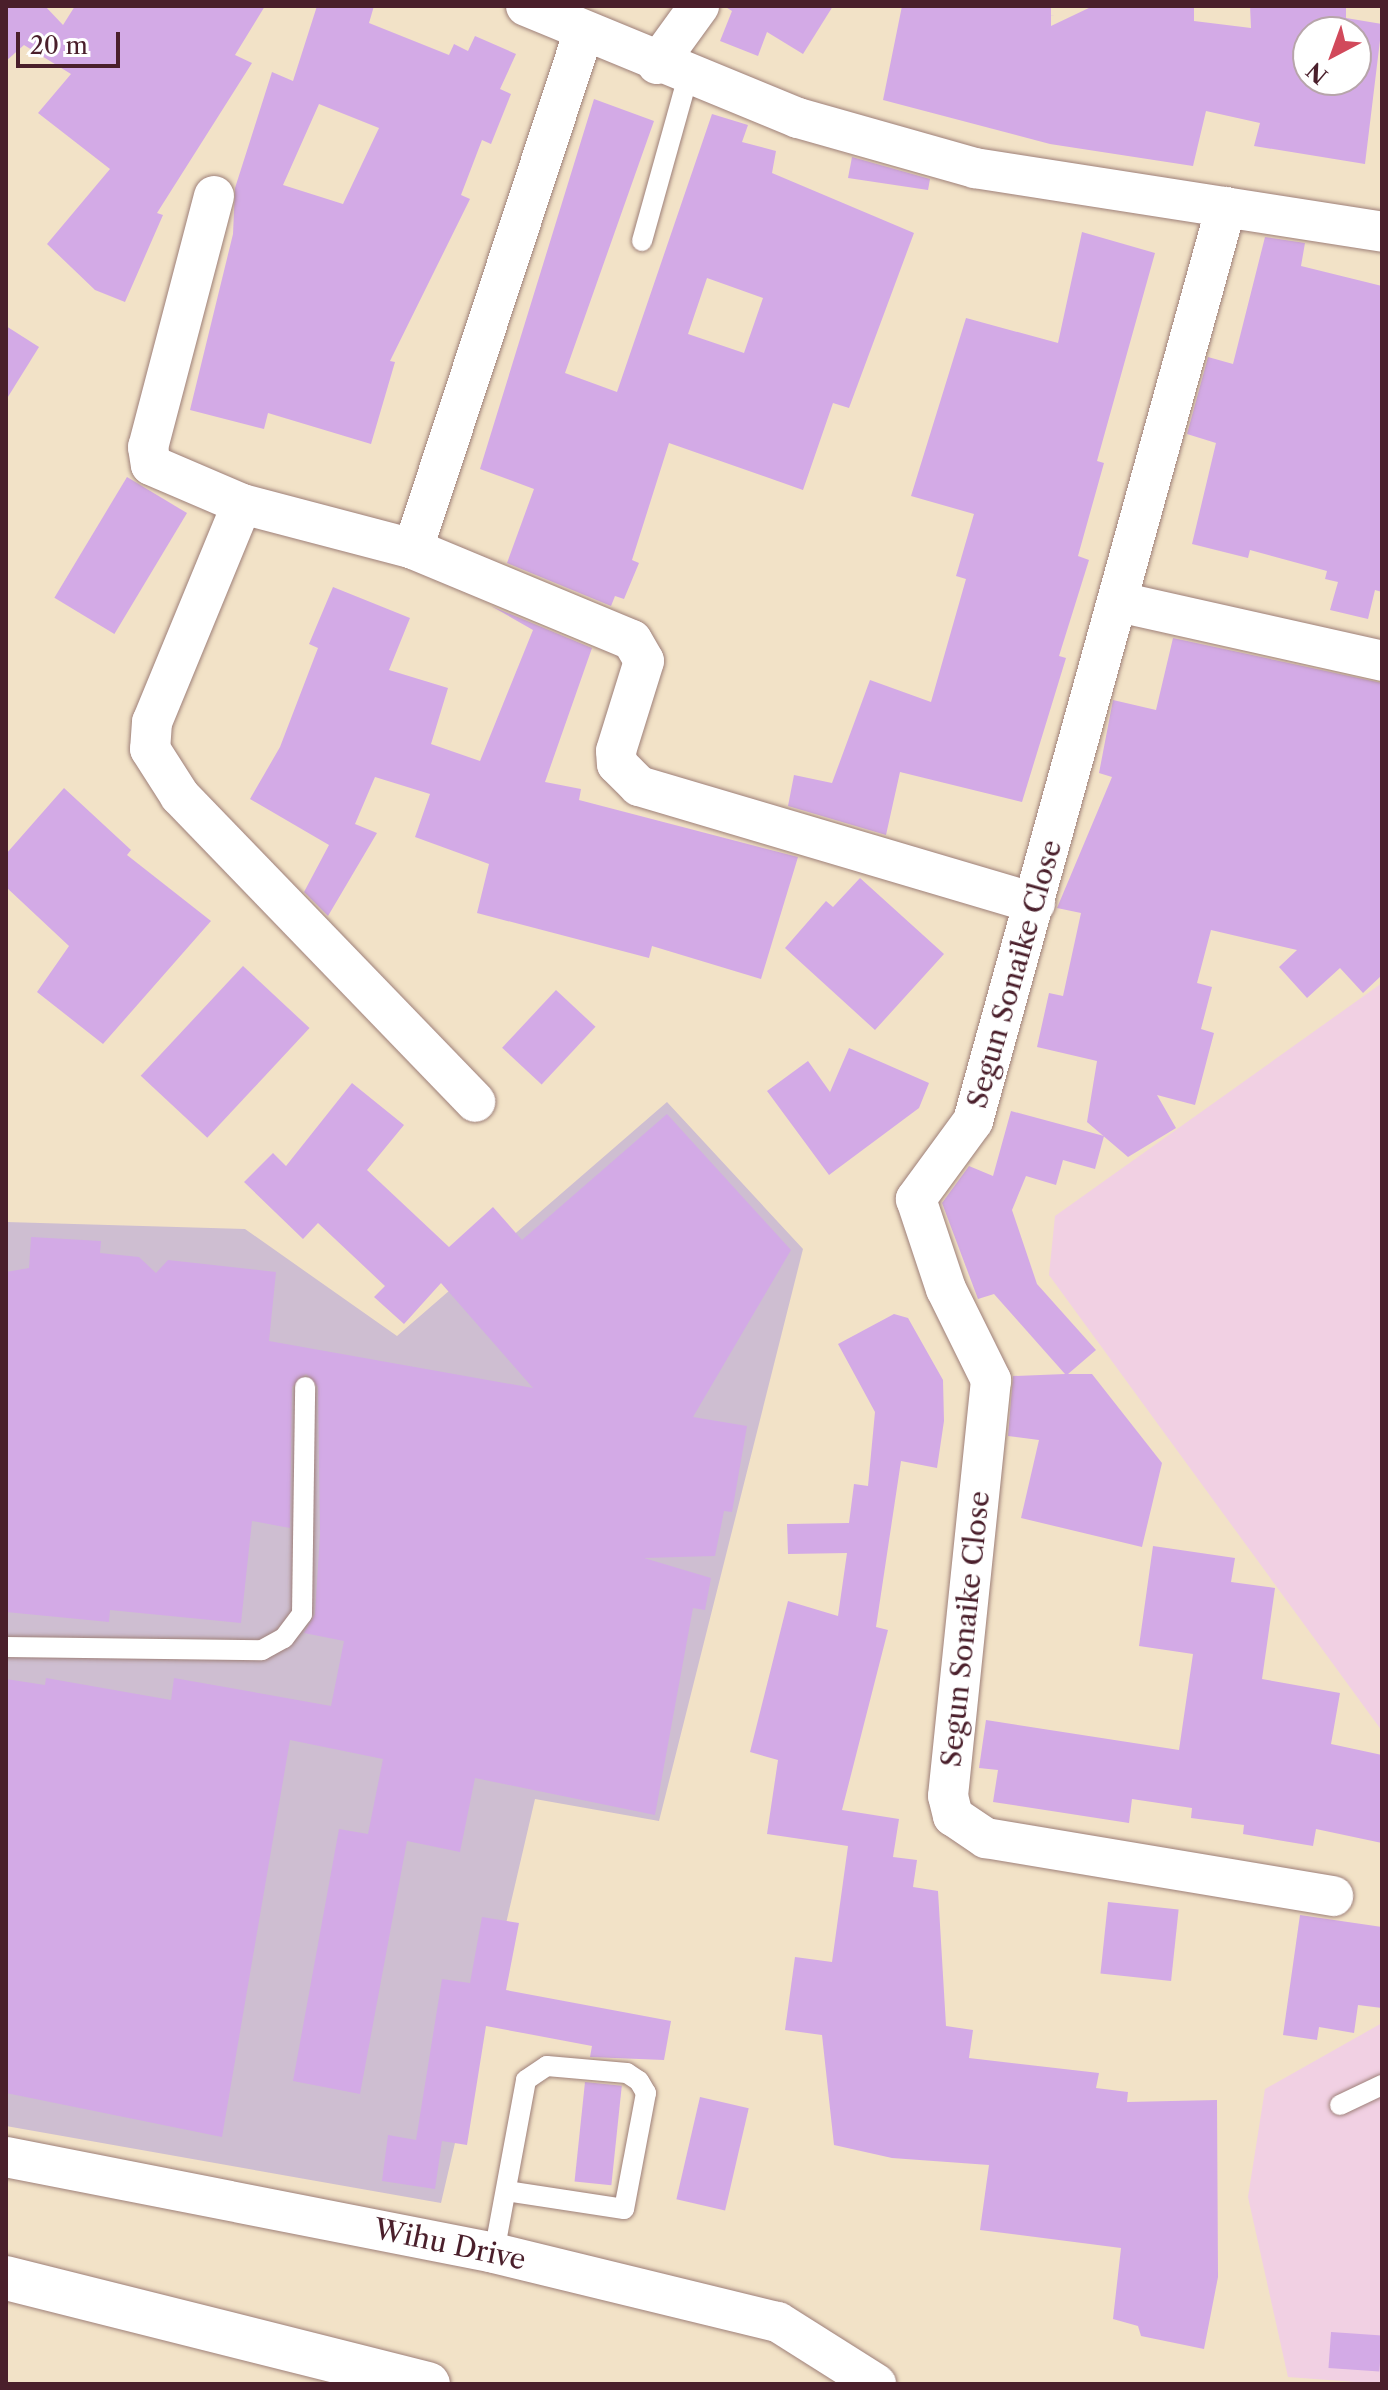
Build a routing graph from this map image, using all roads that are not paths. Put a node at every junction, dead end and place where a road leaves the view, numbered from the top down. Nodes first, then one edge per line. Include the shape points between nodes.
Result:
1 (526, 6) edge
2 (699, 6) edge
3 (583, 34) junction
4 (673, 69) junction
5 (214, 196) dead end
6 (1226, 207) junction
7 (1382, 232) edge
8 (642, 241) dead end
9 (242, 504) junction
10 (413, 549) junction
11 (1119, 602) junction
12 (1382, 661) edge
13 (1035, 903) junction
14 (475, 1102) dead end
15 (305, 1387) dead end
16 (6, 1647) edge
17 (1333, 1896) dead end
18 (1382, 2085) edge
19 (1340, 2105) dead end
20 (6, 2157) edge
21 (506, 2191) junction
22 (494, 2253) junction
23 (6, 2278) edge
24 (428, 2384) edge
25 (876, 2384) edge

1 - 3 street
2 - 4 street
3 - 4 street
3 - 10 street
4 - 6 street via 798,118 975,168
4 - 8 lane
5 - 9 street via 147,457 163,474
6 - 7 street
6 - 11 street, Segun Sonaike Close
9 - 10 street
9 - 14 street via 152,722 150,749 180,796
10 - 13 street via 632,640 644,661 616,751 617,764 639,786
11 - 12 street
11 - 13 street, Segun Sonaike Close
13 - 17 street, Segun Sonaike Close via 973,1121 916,1199 946,1289 991,1380 948,1796 953,1816 986,1838
15 - 16 lane via 302,1614 284,1638 262,1650
18 - 19 lane
20 - 22 street, Wihu Drive
21 - 21 lane via 624,2209 646,2093 639,2081 627,2073 534,2071 526,2080
21 - 22 lane
22 - 25 street, Wihu Drive via 778,2322
23 - 24 highway

